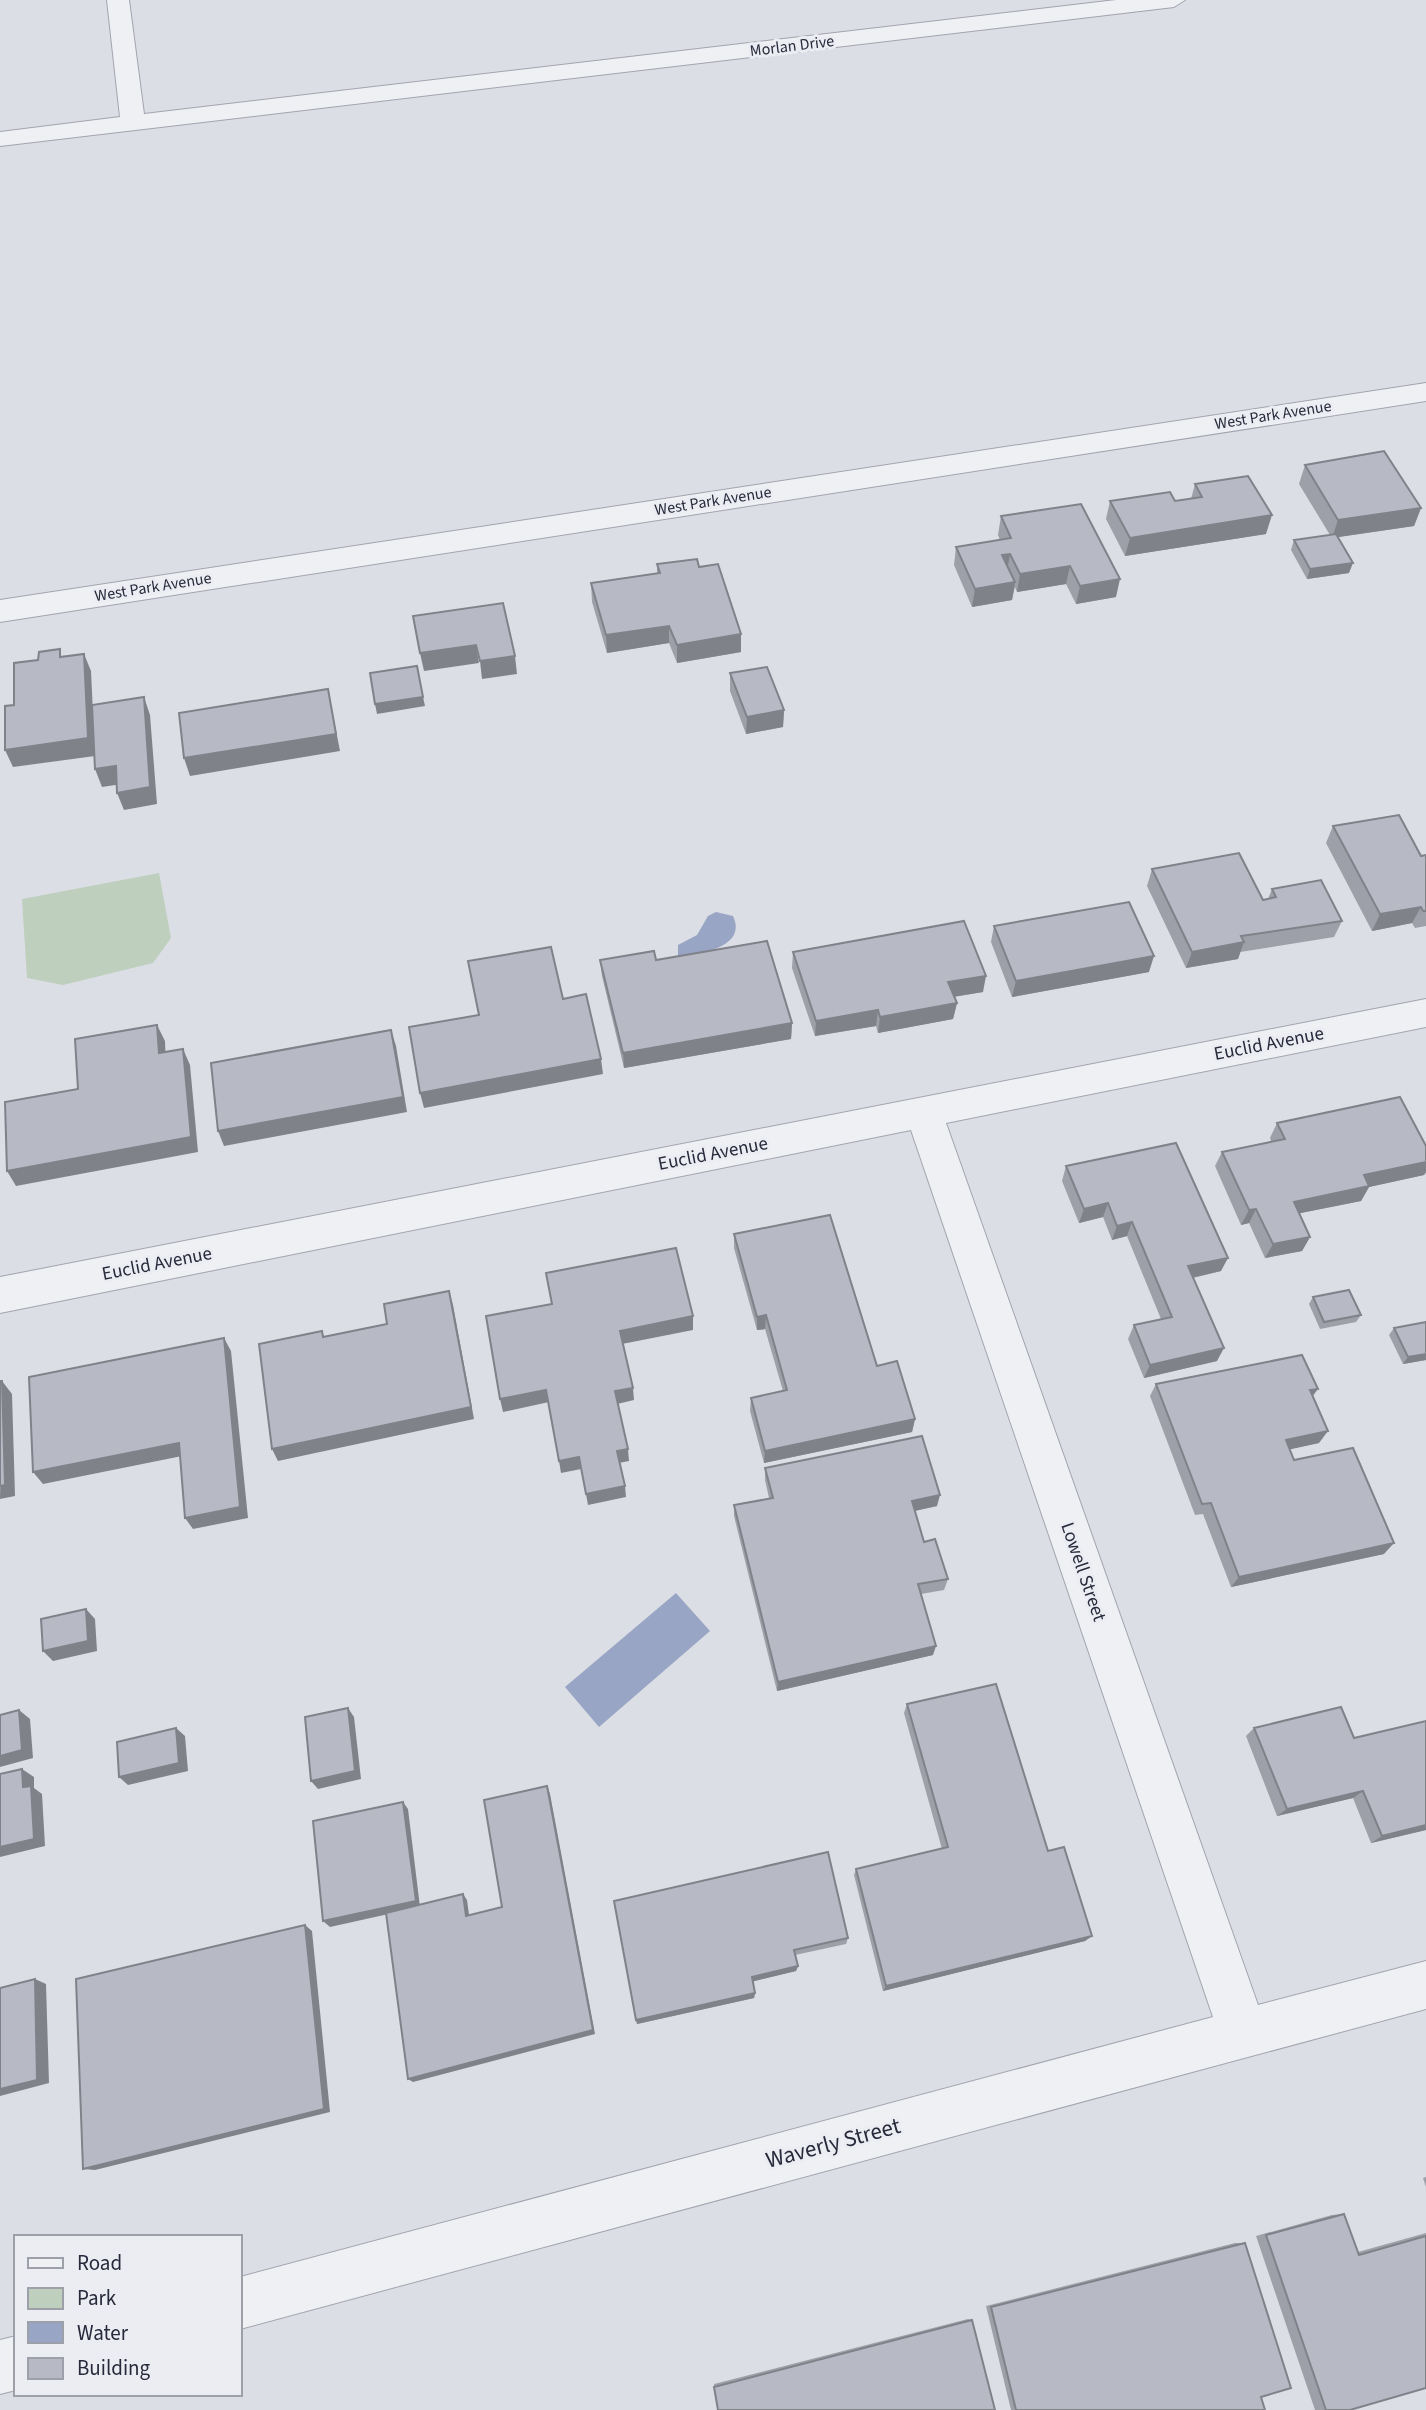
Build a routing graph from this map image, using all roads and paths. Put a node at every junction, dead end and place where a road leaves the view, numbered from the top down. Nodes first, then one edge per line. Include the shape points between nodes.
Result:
1 (118, 0) edge
2 (1174, 0) edge
3 (133, 123) junction
4 (0, 139) edge
5 (1426, 392) edge
6 (0, 611) edge
7 (1426, 1013) edge
8 (923, 1112) junction
9 (0, 1294) edge
10 (1426, 1985) edge
11 (1244, 2033) junction
12 (242, 2302) edge

1 - 3 street
2 - 3 street, Morlan Drive
3 - 4 street, Morlan Drive
5 - 6 street, West Park Avenue
7 - 8 street, Euclid Avenue
8 - 9 street, Euclid Avenue
8 - 11 street, Lowell Street
10 - 11 street, Waverly Street
11 - 12 street, Waverly Street

